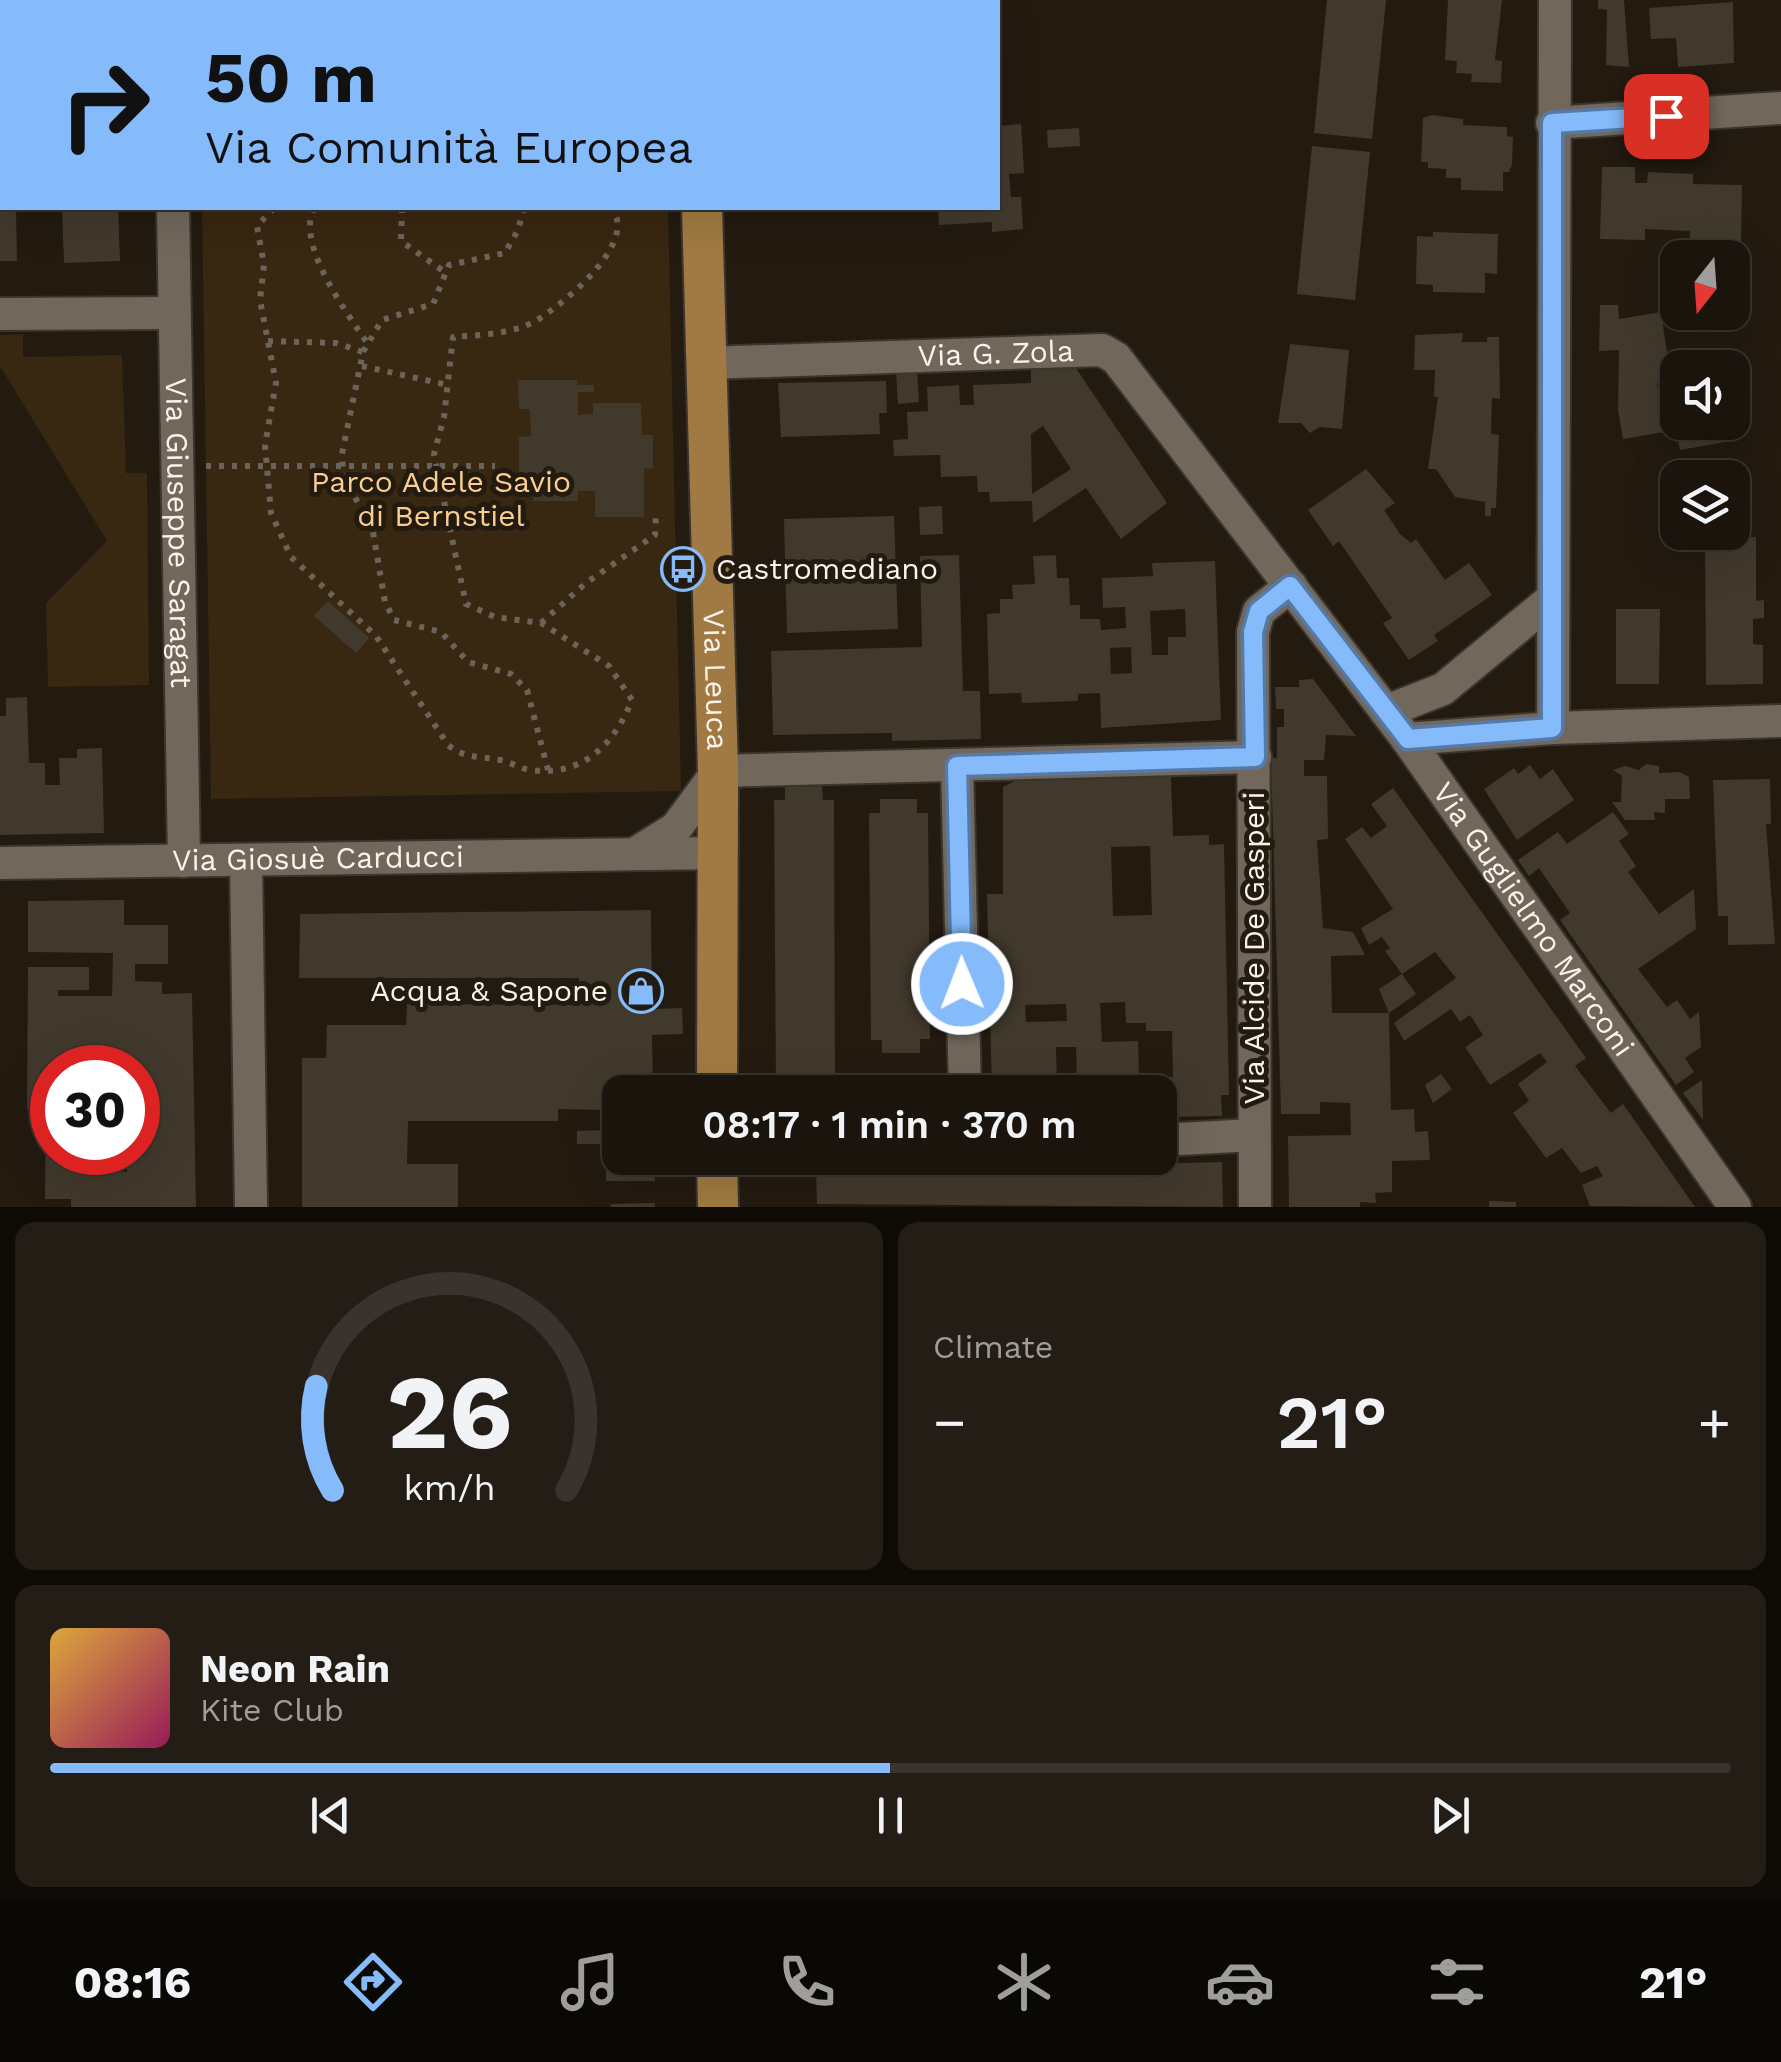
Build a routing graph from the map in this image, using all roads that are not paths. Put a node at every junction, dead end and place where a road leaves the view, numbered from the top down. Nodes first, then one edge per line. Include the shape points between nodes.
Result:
1 (1556, 0) edge
2 (1781, 108) edge
3 (1552, 123) junction
4 (173, 210) edge
5 (702, 210) edge
6 (173, 313) junction
7 (0, 314) edge
8 (706, 363) junction
9 (1290, 586) junction
10 (1553, 598) junction
11 (1387, 712) junction
12 (1781, 721) edge
13 (1552, 728) junction
14 (1408, 739) junction
15 (1255, 757) junction
16 (957, 766) junction
17 (718, 771) junction
18 (718, 853) junction
19 (633, 855) junction
20 (184, 860) junction
21 (246, 860) junction
22 (0, 863) edge
23 (717, 1075) edge
24 (965, 1075) edge
25 (1254, 1136) junction
26 (1177, 1139) edge
27 (717, 1175) edge
28 (251, 1207) edge
29 (718, 1207) edge
30 (1256, 1207) edge
31 (1735, 1207) edge

1 - 3 street
2 - 3 street
3 - 10 street
4 - 6 street, Via Giuseppe Saragat
5 - 8 main road, Via Leuca
6 - 7 street
6 - 20 street, Via Giuseppe Saragat
8 - 9 street, Via G. Zola via 1102,350 1116,358
8 - 17 main road, Via Leuca
9 - 11 street, Via Guglielmo Marconi
9 - 15 street, Via Alcide De Gasperi via 1259,611 1253,632
10 - 11 street via 1443,690
10 - 13 street
11 - 14 street, Via Guglielmo Marconi
12 - 13 street
13 - 14 street
14 - 31 street, Via Guglielmo Marconi
15 - 16 street
15 - 25 street, Via Alcide De Gasperi
16 - 17 street
16 - 24 street
17 - 18 main road, Via Leuca
17 - 19 street via 676,828
18 - 19 street, Via Giosuè Carducci
18 - 23 main road, Via Leuca
19 - 21 street, Via Giosuè Carducci
20 - 21 street, Via Giosuè Carducci
20 - 22 street, Via Giosuè Carducci
21 - 28 street
25 - 26 street
25 - 30 street, Via Alcide De Gasperi
27 - 29 main road

